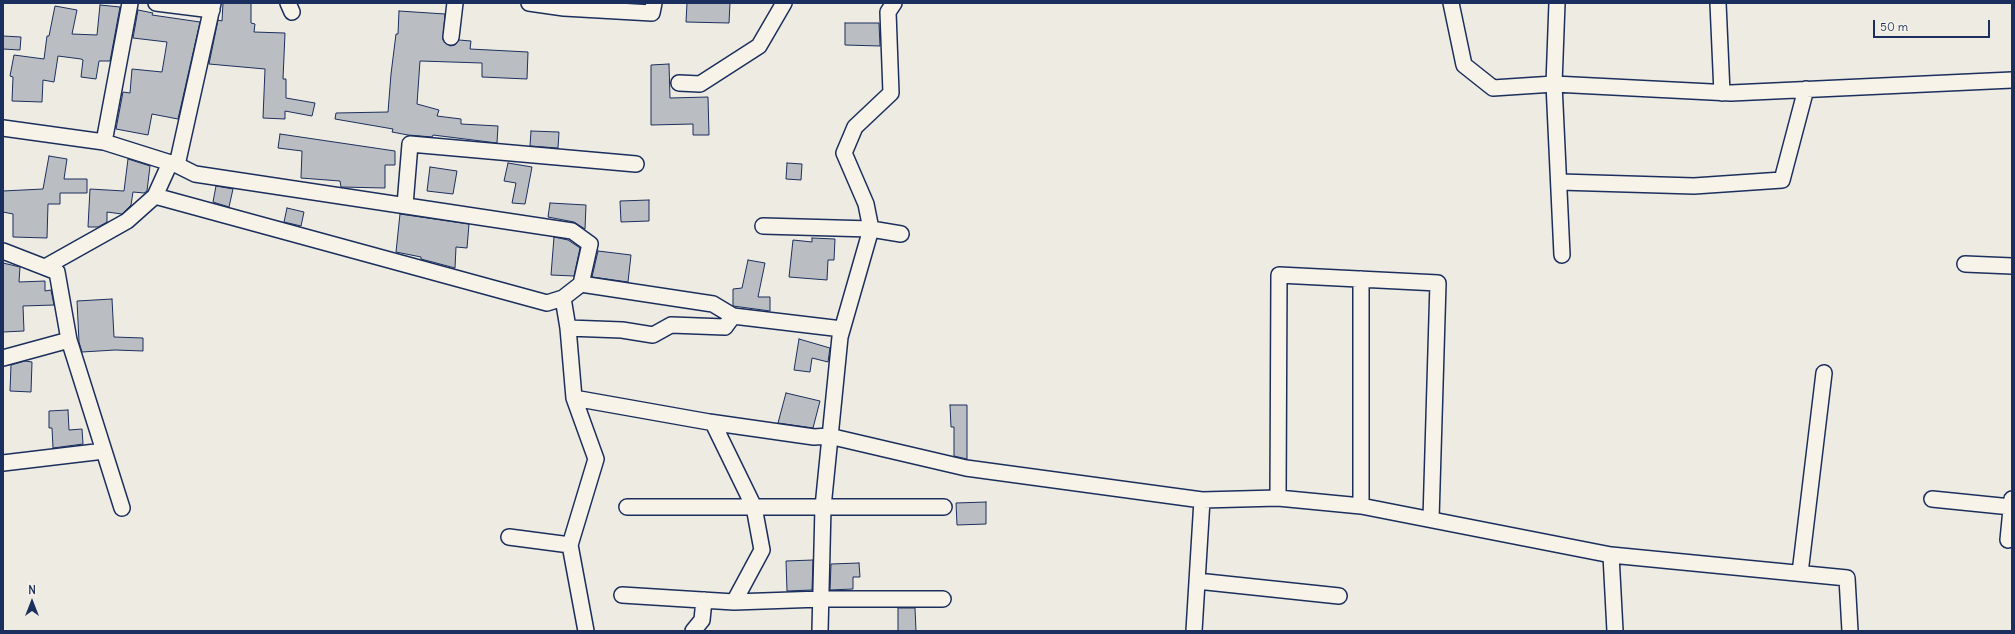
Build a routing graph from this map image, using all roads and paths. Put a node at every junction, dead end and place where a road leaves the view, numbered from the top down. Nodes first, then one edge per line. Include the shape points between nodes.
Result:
1 (130, 3) edge
2 (156, 3) edge
3 (455, 3) edge
4 (529, 3) edge
5 (654, 3) edge
6 (784, 3) edge
7 (894, 3) edge
8 (1450, 3) edge
9 (1558, 3) edge
10 (1718, 3) edge
11 (213, 7) edge
12 (451, 37) dead end
13 (2012, 80) edge
14 (679, 83) dead end
15 (1554, 84) junction
16 (1806, 89) junction
17 (1722, 93) junction
18 (3, 128) edge
19 (104, 142) junction
20 (174, 164) junction
21 (636, 164) dead end
22 (1560, 182) junction
23 (155, 196) junction
24 (405, 205) junction
25 (763, 226) dead end
26 (871, 230) junction
27 (900, 234) dead end
28 (3, 251) edge
29 (1562, 255) dead end
30 (1965, 264) dead end
31 (2012, 266) edge
32 (45, 267) junction
33 (1361, 279) junction
34 (581, 284) junction
35 (563, 298) junction
36 (733, 316) junction
37 (568, 328) junction
38 (842, 329) junction
39 (70, 340) junction
40 (3, 358) edge
41 (1824, 373) dead end
42 (574, 398) junction
43 (713, 423) junction
44 (829, 436) junction
45 (104, 451) junction
46 (3, 462) edge
47 (1278, 498) junction
48 (1932, 499) dead end
49 (1202, 500) junction
50 (2012, 503) edge
51 (1361, 506) junction
52 (627, 507) dead end
53 (754, 507) junction
54 (823, 507) junction
55 (944, 507) dead end
56 (122, 508) dead end
57 (1431, 519) junction
58 (509, 537) dead end
59 (2008, 540) dead end
60 (570, 545) junction
61 (1611, 555) junction
62 (1800, 573) junction
63 (1197, 581) junction
64 (622, 595) dead end
65 (1339, 596) dead end
66 (821, 599) junction
67 (943, 599) dead end
68 (704, 600) junction
69 (734, 602) junction
70 (586, 631) edge
71 (693, 631) edge
72 (820, 631) edge
73 (1194, 631) edge
74 (1615, 631) edge
75 (1850, 631) edge

1 - 19 street
2 - 11 street
3 - 12 street
4 - 5 street via 564,8 652,13
6 - 14 street via 758,46 700,84
7 - 26 street via 888,12 891,93 855,127 844,153 866,204
8 - 15 street via 1464,65 1493,88
9 - 15 street
10 - 17 street
11 - 20 street
13 - 16 street
15 - 17 street
15 - 22 street
16 - 17 street
16 - 22 street via 1782,180 1694,186
18 - 19 street
19 - 20 street
20 - 23 street
20 - 24 street via 195,174
21 - 24 street via 410,144
22 - 29 street
23 - 32 street via 127,221
23 - 35 street via 547,303
24 - 34 street via 572,230 590,244
25 - 26 street
26 - 27 street
26 - 38 street
28 - 32 street
30 - 31 street
32 - 39 street via 57,272
33 - 47 street via 1279,275
33 - 51 street
33 - 57 street via 1438,283
34 - 35 street
34 - 36 street via 713,304
35 - 37 street
36 - 37 street via 725,327 671,325 653,335 622,330
36 - 38 street
37 - 42 street
38 - 44 street
39 - 40 street
39 - 45 street
41 - 62 street
42 - 43 street
42 - 60 street via 596,459
43 - 44 street via 814,437
43 - 53 street
44 - 49 street via 966,468
44 - 54 street
45 - 46 street
45 - 56 street
47 - 49 street
47 - 51 street
48 - 50 street
49 - 63 street
50 - 59 street
51 - 57 street
52 - 53 street
53 - 54 street
53 - 69 street via 762,550
54 - 55 street
54 - 66 street
57 - 61 street
58 - 60 street
60 - 70 street
61 - 62 street
61 - 74 street
62 - 75 street via 1847,578
63 - 65 street
63 - 73 street
64 - 68 street
66 - 67 street
66 - 69 street
66 - 72 street
68 - 69 street
68 - 71 street via 702,620

